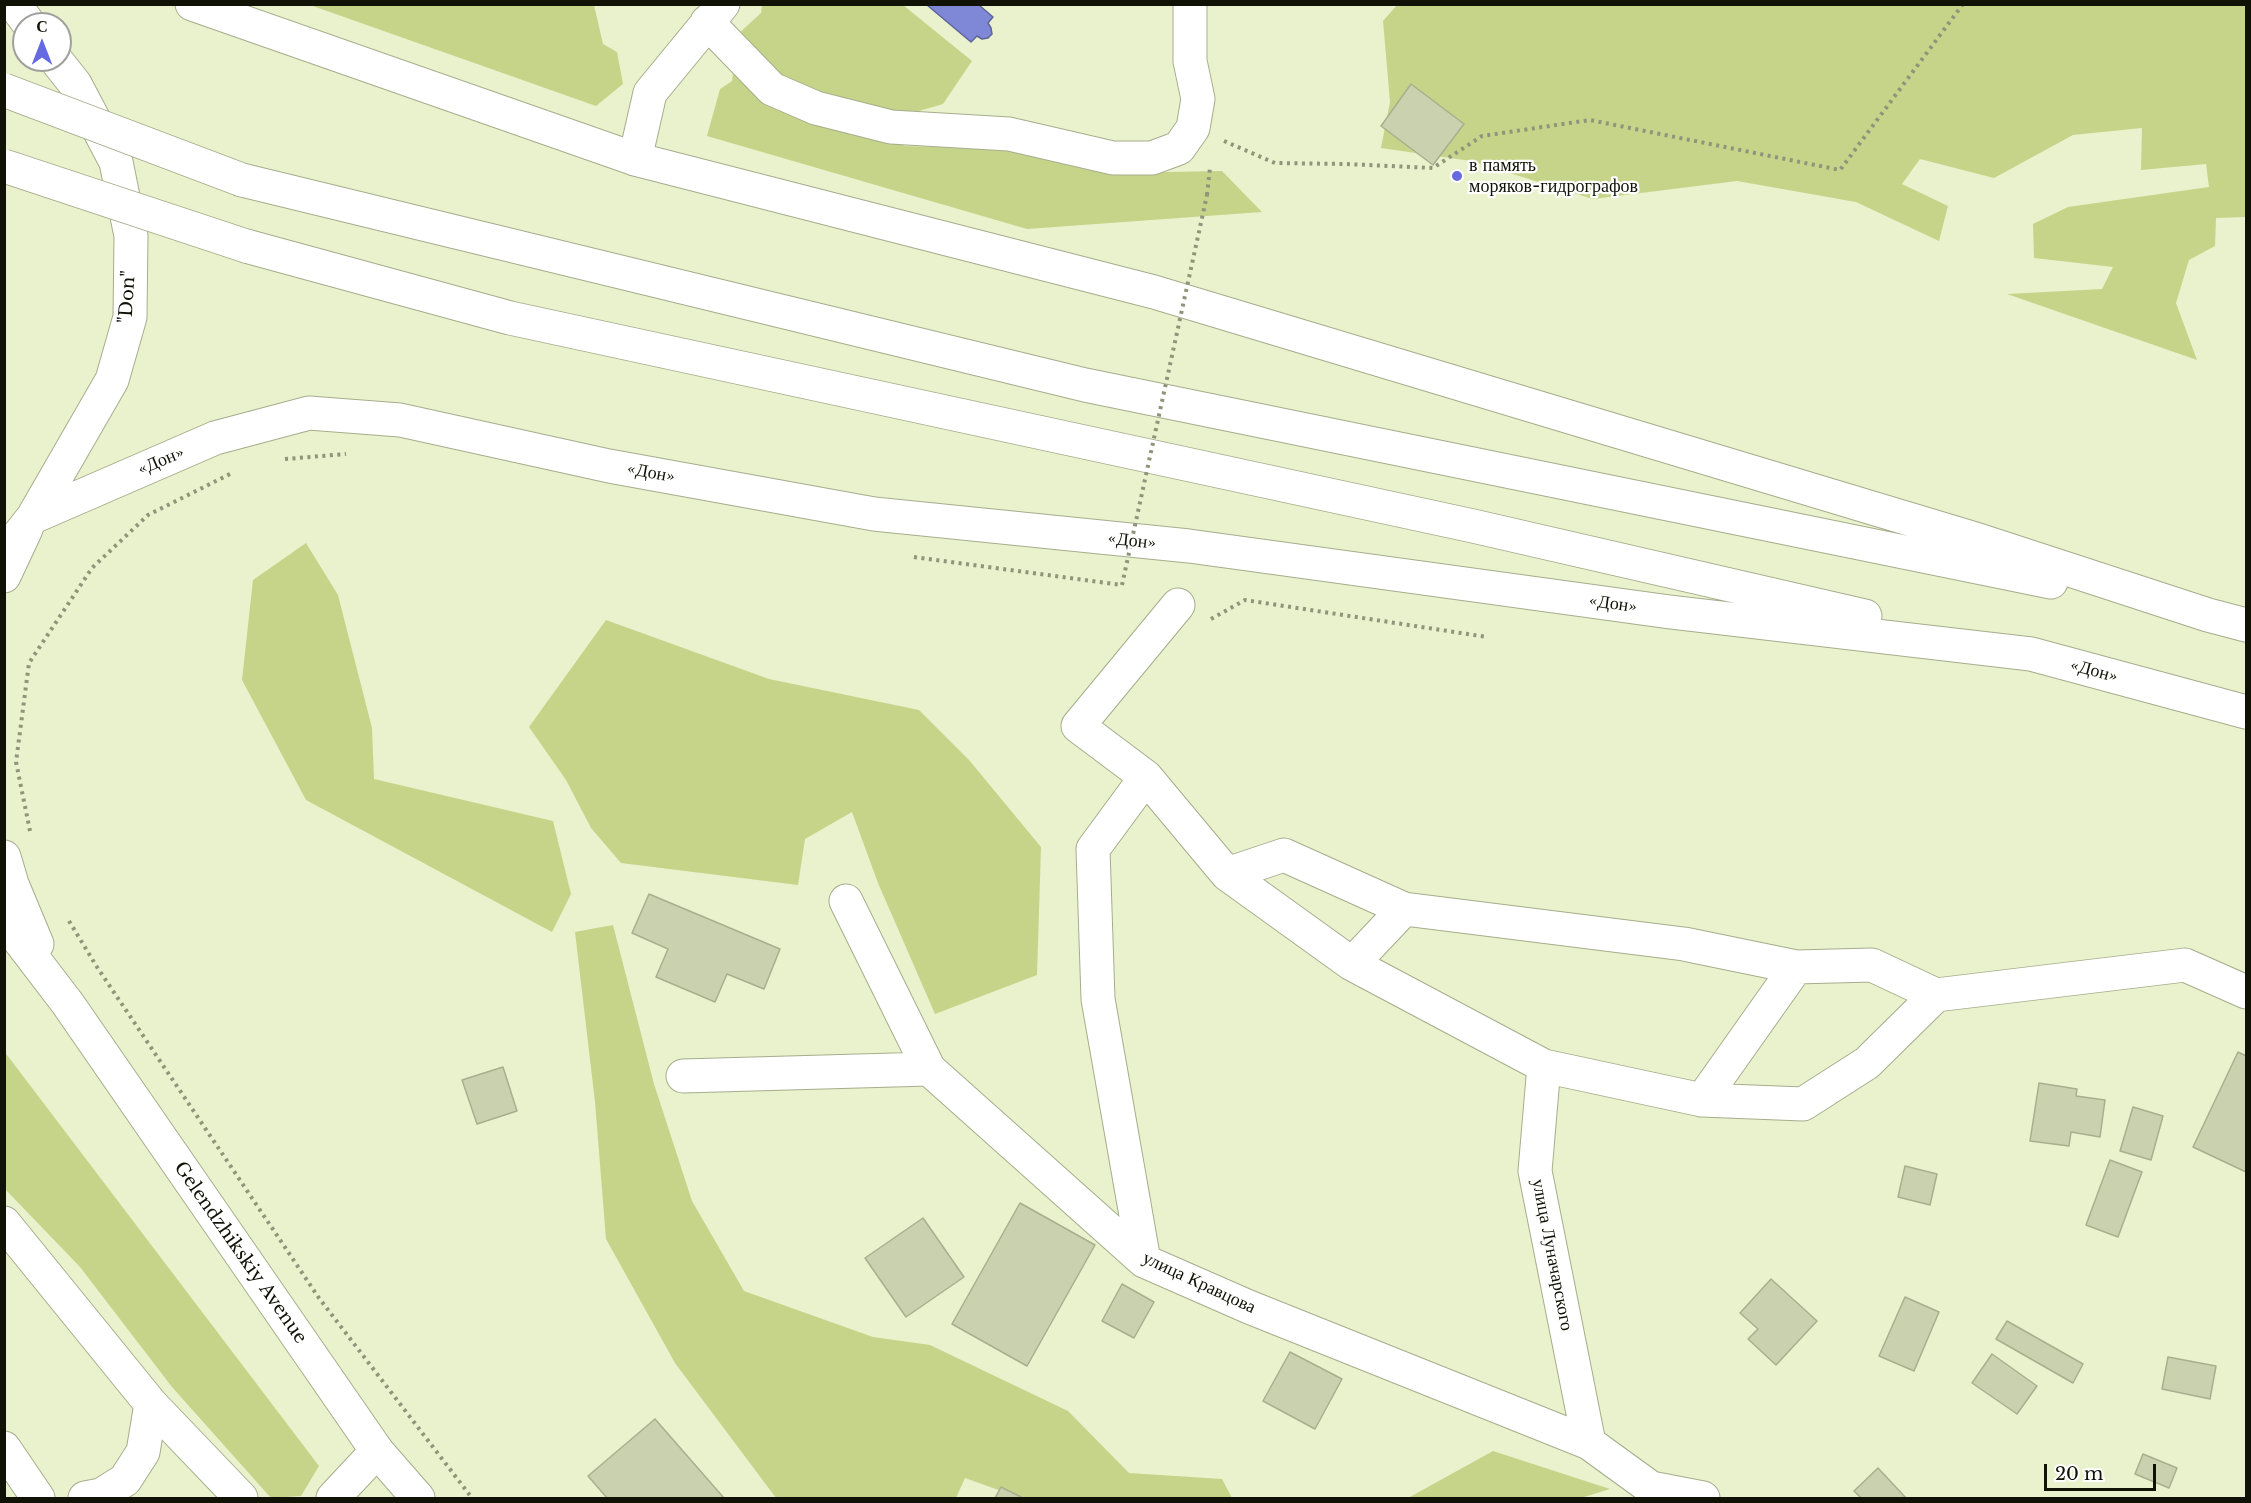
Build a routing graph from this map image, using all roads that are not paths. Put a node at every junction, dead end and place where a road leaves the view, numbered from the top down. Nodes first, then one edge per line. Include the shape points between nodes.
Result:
1 (192, 4) edge
2 (1190, 4) edge
3 (715, 14) edge
4 (66, 72) edge
5 (4, 90) edge
6 (635, 159) junction
7 (4, 166) edge
8 (33, 517) junction
9 (4, 555) edge
10 (4, 576) edge
11 (1178, 605) dead end
12 (2208, 615) junction
13 (2247, 625) edge
14 (2031, 654) junction
15 (2247, 712) edge
16 (1146, 777) junction
17 (4, 857) edge
18 (1227, 874) junction
19 (846, 901) dead end
20 (1404, 909) junction
21 (4, 920) edge
22 (1352, 964) junction
23 (1796, 967) junction
24 (2247, 992) edge
25 (1936, 995) junction
26 (68, 1004) junction
27 (1544, 1066) junction
28 (929, 1069) junction
29 (683, 1076) dead end
30 (1702, 1101) junction
31 (8, 1232) edge
32 (1144, 1261) junction
33 (151, 1404) junction
34 (1589, 1443) junction
35 (4, 1448) edge
36 (377, 1451) junction
37 (1650, 1493) edge
38 (45, 1496) edge
39 (85, 1498) edge
40 (241, 1498) edge
41 (333, 1498) edge
42 (418, 1498) edge
43 (1702, 1498) edge

1 - 6 main road
2 - 3 main road via 1190,61 1198,99 1193,128 1179,148 1152,158 1113,158 1009,134 891,127 816,108 772,89
3 - 6 main road via 651,93
4 - 8 main road, "Don" via 116,162 131,236 129,317 112,380
5 - 12 main road, bridge via 242,180 1085,384
6 - 12 main road via 1154,292 1960,534
7 - 14 main road, bridge via 246,246 510,318 1485,529
8 - 9 main road, "Don"
8 - 10 main road
8 - 14 main road, «Дон» via 215,438 309,413 400,420 609,466 874,514 1189,546 1670,612
11 - 16 main road via 1078,726
12 - 13 main road
14 - 15 main road, «Дон»
16 - 18 main road
16 - 32 main road via 1093,849 1098,999
17 - 26 main road, Gelendzhikskiy Avenue via 38,945
18 - 20 main road via 1284,855
18 - 22 main road
19 - 28 main road, улица Кравцова
20 - 22 main road
20 - 23 main road via 1684,944
21 - 26 main road, Gelendzhikskiy Avenue
22 - 27 main road
23 - 25 main road via 1872,965
23 - 30 main road
24 - 25 main road via 2185,965
25 - 30 main road via 1867,1063 1803,1104
26 - 36 main road, Gelendzhikskiy Avenue
27 - 30 main road
27 - 34 main road, улица Луначарского via 1535,1170
28 - 29 main road
28 - 32 main road, улица Кравцова
31 - 33 main road
32 - 34 main road, улица Кравцова via 1260,1312
33 - 39 main road via 143,1452 126,1480 101,1495
33 - 40 main road
34 - 37 main road, улица Кравцова
35 - 38 main road
36 - 41 main road
36 - 42 main road, Gelendzhikskiy Avenue
37 - 43 main road

